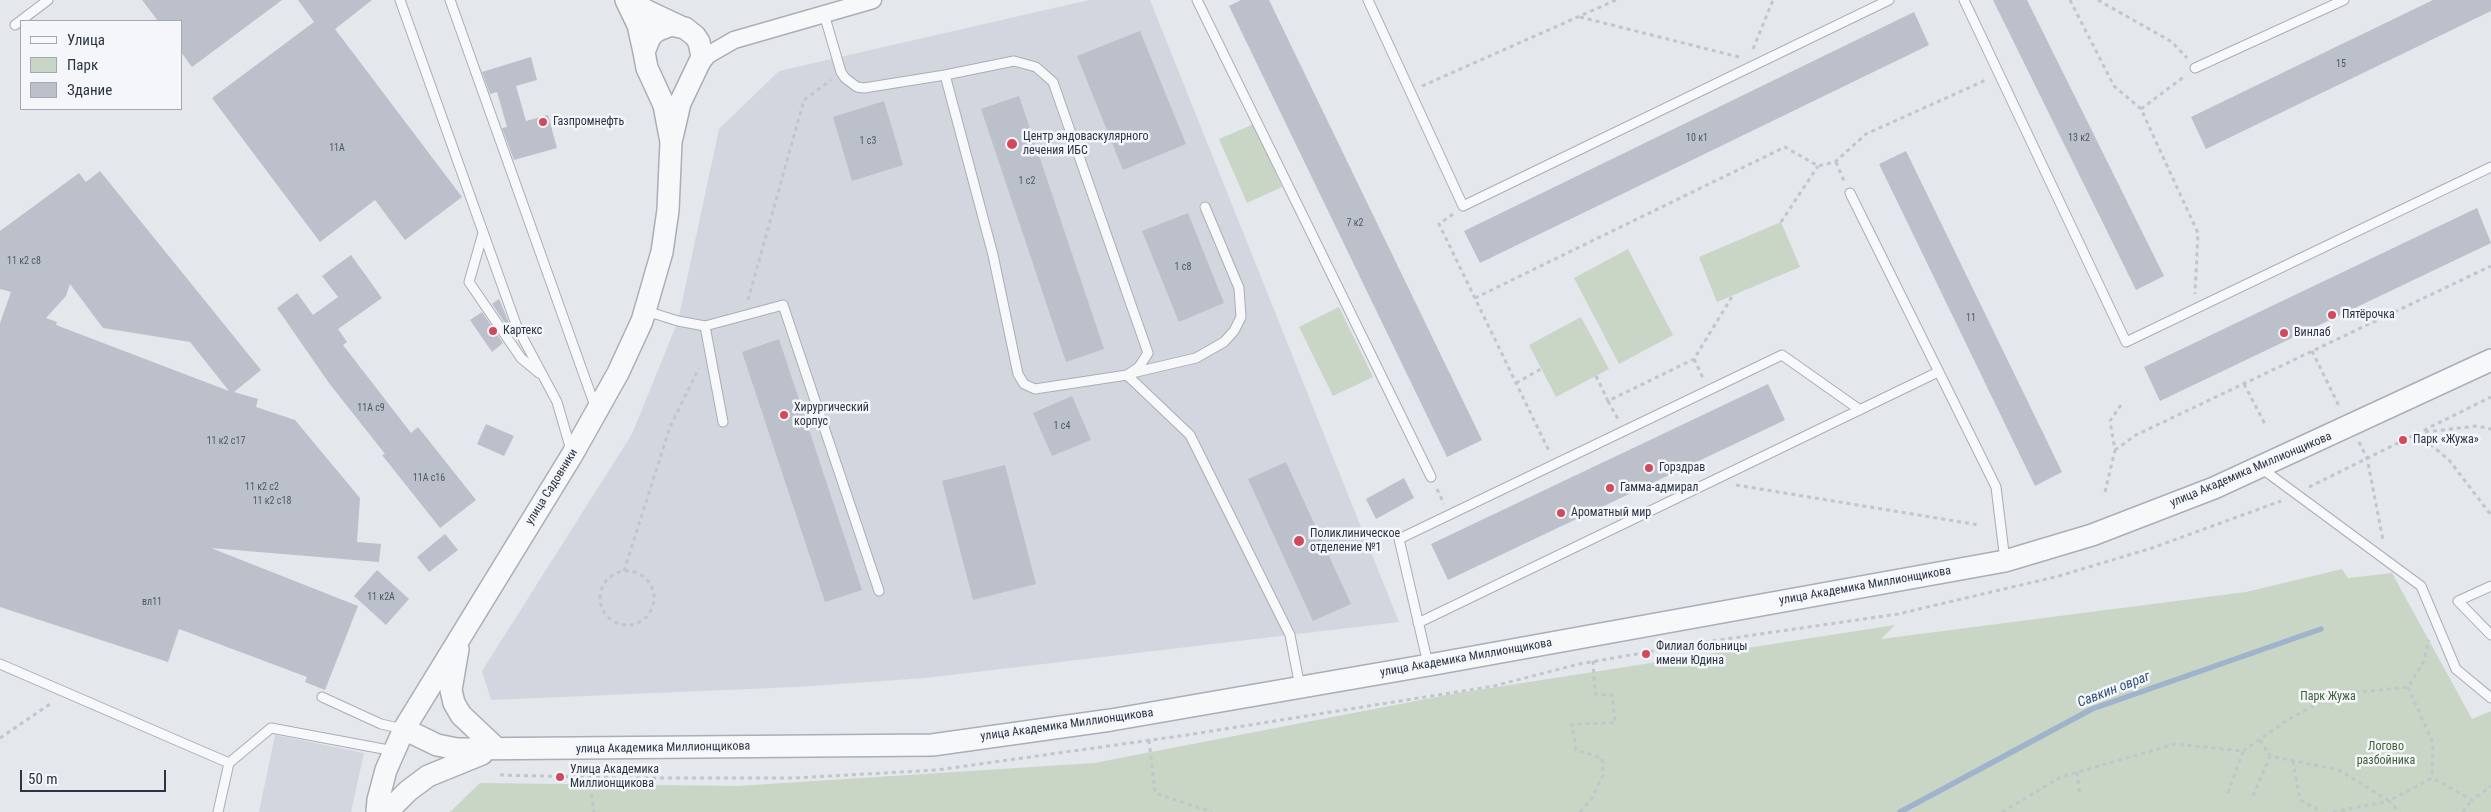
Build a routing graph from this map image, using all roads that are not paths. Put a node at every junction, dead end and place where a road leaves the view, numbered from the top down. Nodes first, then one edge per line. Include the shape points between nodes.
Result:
1 (48, 0) edge
2 (400, 0) edge
3 (450, 0) edge
4 (626, 0) edge
5 (630, 0) edge
6 (873, 0) edge
7 (1197, 0) edge
8 (1368, 0) edge
9 (1888, 0) edge
10 (1964, 0) edge
11 (2344, 0) edge
12 (824, 14) junction
13 (22, 20) edge
14 (20, 21) edge
15 (15, 25) dead end
16 (684, 28) junction
17 (734, 40) junction
18 (644, 52) junction
19 (2196, 68) road end
20 (698, 69) junction
21 (652, 75) junction
22 (945, 75) junction
23 (671, 142) junction
24 (2491, 167) edge
25 (1850, 193) road end
26 (1205, 208) dead end
27 (484, 233) junction
28 (646, 311) junction
29 (705, 326) junction
30 (2491, 360) edge
31 (1938, 372) junction
32 (1127, 375) junction
33 (544, 377) junction
34 (1860, 410) junction
35 (597, 411) junction
36 (723, 422) dead end
37 (572, 455) junction
38 (2261, 468) junction
39 (1432, 477) dead end
40 (2005, 561) junction
41 (2491, 586) edge
42 (879, 591) dead end
43 (1418, 623) junction
44 (462, 633) junction
45 (2491, 635) edge
46 (0, 664) edge
47 (1429, 665) junction
48 (1300, 688) junction
49 (322, 697) dead end
50 (2491, 698) edge
51 (404, 729) junction
52 (496, 748) junction
53 (394, 751) junction
54 (229, 763) junction
55 (218, 812) edge
56 (377, 812) edge
57 (387, 812) edge

1 - 13 lane
2 - 27 lane
3 - 35 lane
4 - 18 street, улица Садовники via 638,25
5 - 16 street
6 - 12 street, улица Садовники
7 - 39 lane
8 - 9 lane via 1464,206
10 - 24 lane via 2126,342
11 - 19 lane
12 - 17 street, улица Садовники
12 - 22 lane via 841,72 850,83 864,88
14 - 15 lane
16 - 17 street, улица Садовники via 718,40
16 - 18 street via 671,25 656,31
16 - 20 street via 699,42 702,58
17 - 20 street, улица Садовники via 708,54
18 - 21 street, улица Садовники
20 - 21 street, улица Садовники via 683,82 674,84
20 - 23 street, улица Садовники via 680,102
21 - 23 street, улица Садовники via 664,105
22 - 32 lane via 992,255 1018,374 1024,384 1035,390
22 - 32 lane via 1014,61 1036,68 1052,82 1148,353 1139,367
23 - 28 street, улица Садовники via 668,210 662,252
25 - 31 lane
26 - 32 lane via 1239,288 1241,317 1224,342 1196,358
27 - 33 lane via 518,328
27 - 33 lane via 469,282 521,358
28 - 29 lane
28 - 35 street, улица Садовники
29 - 36 lane
29 - 42 lane via 784,305
30 - 38 street, улица Академика Миллионщикова
31 - 34 lane
31 - 40 lane via 1996,486
32 - 48 lane via 1190,435 1290,635
33 - 37 lane via 557,402
34 - 43 lane
34 - 43 lane via 1782,355 1708,390 1399,539
35 - 37 street, улица Садовники
37 - 44 street, улица Садовники
38 - 40 street, улица Академика Миллионщикова via 2092,535
38 - 50 lane via 2421,586 2456,669
40 - 47 street, улица Академика Миллионщикова
41 - 45 lane via 2458,601
43 - 47 lane
44 - 51 street, улица Садовники
44 - 52 street via 451,690 454,703 468,722
46 - 54 lane
47 - 48 street, улица Академика Миллионщикова
48 - 52 street, улица Академика Миллионщикова via 1111,720 932,745
49 - 51 lane via 381,724
51 - 52 street, улица Академика Миллионщикова via 437,745 457,749
51 - 53 street, улица Садовники
52 - 57 street via 428,776
53 - 54 lane via 271,728
53 - 56 street, улица Садовники via 386,770
54 - 55 lane

